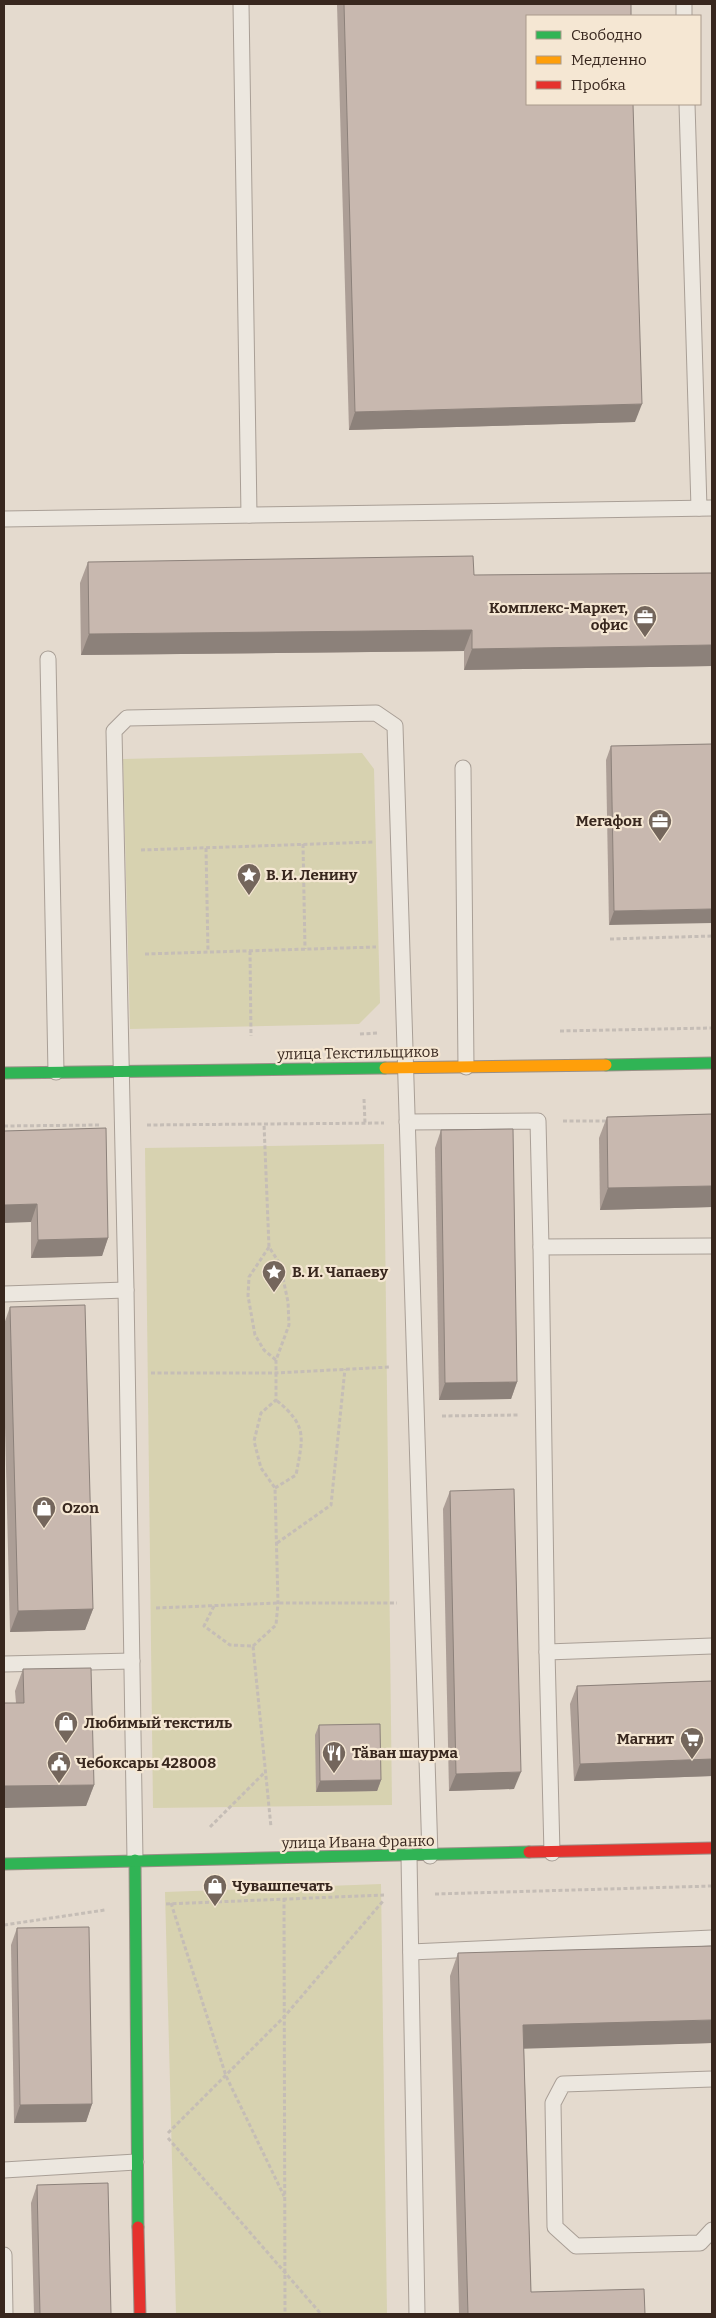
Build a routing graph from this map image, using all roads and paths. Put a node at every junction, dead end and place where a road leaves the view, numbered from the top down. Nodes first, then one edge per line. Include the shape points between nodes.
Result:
1 (241, 4) edge
2 (687, 105) edge
3 (706, 508) edge
4 (249, 515) junction
5 (4, 518) edge
6 (48, 659) dead end
7 (463, 768) dead end
8 (398, 841) junction
9 (303, 844) junction
10 (206, 848) junction
11 (116, 851) junction
12 (712, 936) edge
13 (610, 939) dead end
14 (402, 947) junction
15 (305, 949) junction
16 (250, 951) junction
17 (208, 952) junction
18 (118, 955) junction
19 (251, 1036) dead end
20 (712, 1063) edge
21 (466, 1067) junction
22 (406, 1068) junction
23 (56, 1072) junction
24 (120, 1072) junction
25 (4, 1073) edge
26 (538, 1121) junction
27 (615, 1121) edge
28 (407, 1122) junction
29 (264, 1124) junction
30 (122, 1125) junction
31 (4, 1126) edge
32 (712, 1246) edge
33 (269, 1247) junction
34 (541, 1247) junction
35 (126, 1290) junction
36 (4, 1294) edge
37 (276, 1360) junction
38 (415, 1366) junction
39 (345, 1370) junction
40 (128, 1373) junction
41 (276, 1373) junction
42 (276, 1400) junction
43 (544, 1414) junction
44 (416, 1416) junction
45 (275, 1488) junction
46 (276, 1543) junction
47 (278, 1603) junction
48 (423, 1603) junction
49 (214, 1606) junction
50 (131, 1608) junction
51 (254, 1646) junction
52 (712, 1646) edge
53 (547, 1652) junction
54 (132, 1661) junction
55 (4, 1664) edge
56 (266, 1771) junction
57 (272, 1827) dead end
58 (208, 1829) dead end
59 (712, 1848) edge
60 (552, 1852) junction
61 (409, 1856) junction
62 (430, 1856) junction
63 (135, 1860) junction
64 (4, 1864) edge
65 (712, 1886) edge
66 (410, 1894) junction
67 (284, 1898) junction
68 (171, 1903) junction
69 (135, 1905) junction
70 (4, 1925) edge
71 (712, 1938) edge
72 (411, 1952) junction
73 (284, 2017) junction
74 (226, 2076) junction
75 (712, 2079) edge
76 (136, 2102) junction
77 (166, 2136) junction
78 (136, 2162) junction
79 (4, 2170) edge
80 (285, 2196) junction
81 (712, 2230) edge
82 (4, 2255) edge
83 (285, 2274) junction
84 (4, 2302) edge
85 (5, 2314) edge
86 (140, 2314) edge
87 (285, 2314) edge
88 (321, 2314) edge
89 (417, 2314) edge

1 - 4 lane
2 - 3 lane
3 - 4 lane
4 - 5 lane
6 - 23 lane
7 - 21 lane
8 - 9 path
8 - 11 lane via 395,726 376,713 127,718 114,731
8 - 14 lane
9 - 10 path
9 - 15 path
10 - 11 path
10 - 17 path
11 - 18 lane
12 - 13 path
14 - 15 path
14 - 22 lane
15 - 16 path
16 - 17 path
16 - 19 path
17 - 18 path
18 - 24 lane
20 - 21 street, улица Текстильщиков
21 - 22 street, улица Текстильщиков
22 - 24 street, улица Текстильщиков
22 - 28 lane
23 - 24 street, улица Текстильщиков
23 - 25 street, улица Текстильщиков
24 - 30 lane
26 - 27 path
26 - 28 lane
26 - 34 lane
28 - 29 path
28 - 38 lane
29 - 30 path
29 - 33 path
30 - 31 path
30 - 35 lane
32 - 34 lane
33 - 37 path via 280,1264 290,1325
33 - 37 path via 249,1277 248,1296 256,1335 264,1350
34 - 43 lane
35 - 36 lane
35 - 40 lane
37 - 41 path
38 - 39 path
38 - 44 lane
39 - 41 path
39 - 46 path via 331,1505
40 - 41 path
40 - 50 lane
41 - 42 path
42 - 45 path via 261,1413 254,1441 261,1468
42 - 45 path via 293,1414 303,1439 296,1475
43 - 44 path
43 - 53 lane
44 - 48 lane
45 - 46 path
46 - 47 path
47 - 48 path
47 - 49 path
47 - 51 path via 276,1625
48 - 62 lane
49 - 50 path
49 - 51 path via 204,1626 230,1645
50 - 54 lane
51 - 56 path
52 - 53 lane
53 - 60 lane
54 - 55 lane
54 - 63 lane
56 - 57 path
56 - 58 path
59 - 60 street, улица Ивана Франко
60 - 62 street, улица Ивана Франко
61 - 62 street, улица Ивана Франко
61 - 63 street, улица Ивана Франко
61 - 66 lane
63 - 64 street, улица Ивана Франко
63 - 69 street
65 - 66 path
66 - 72 lane
67 - 68 path
67 - 73 path
67 - 73 path via 388,1895
68 - 69 path
68 - 74 path
69 - 70 path
69 - 76 street
71 - 72 lane
72 - 89 lane
73 - 74 path
73 - 80 path
74 - 77 path
74 - 80 path
75 - 81 lane via 563,2084 553,2103 555,2227 576,2246 700,2243
76 - 77 path
76 - 78 street
77 - 83 path
78 - 79 lane
78 - 86 street
80 - 83 path
82 - 84 lane
83 - 87 path
83 - 88 path
84 - 85 lane

